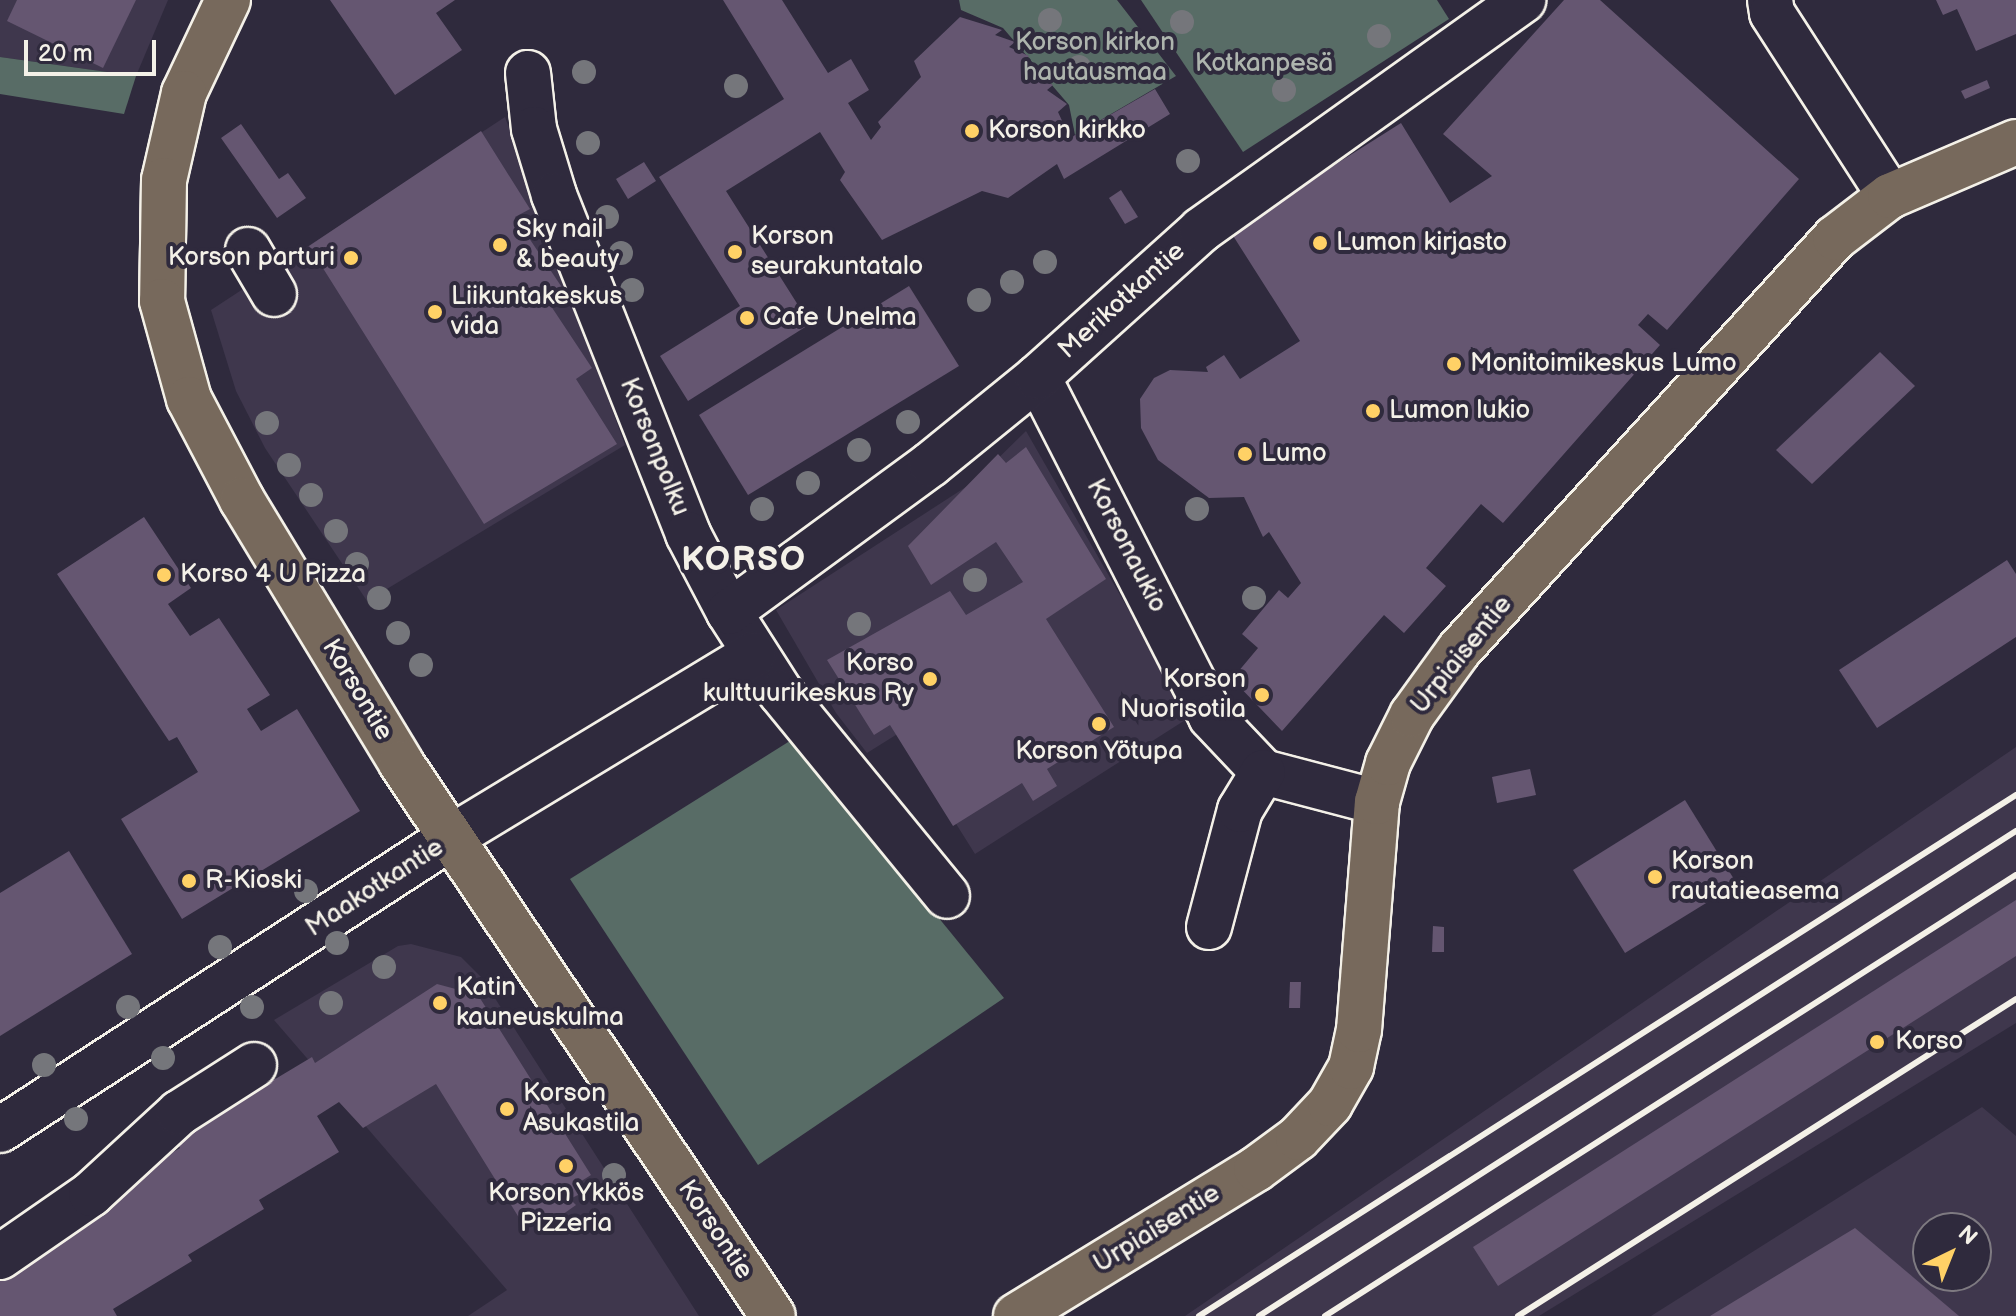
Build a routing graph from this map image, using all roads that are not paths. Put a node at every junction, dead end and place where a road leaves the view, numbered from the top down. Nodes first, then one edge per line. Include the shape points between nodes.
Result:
1 (228, 0) edge
2 (1523, 0) edge
3 (1770, 0) edge
4 (528, 73) dead end
5 (2013, 150) edge
6 (1890, 196) junction
7 (248, 250) dead end
8 (274, 294) dead end
9 (1038, 377) junction
10 (729, 612) junction
11 (754, 654) junction
12 (1263, 772) junction
13 (1377, 802) junction
14 (450, 838) junction
15 (947, 896) dead end
16 (1209, 927) dead end
17 (254, 1065) dead end
18 (0, 1130) edge
19 (0, 1257) edge
20 (773, 1316) edge
21 (1016, 1316) edge

1 - 14 main road, Korsontie via 184,93 164,180 159,257 171,341 189,399 242,500
2 - 9 street, Merikotkantie via 1201,230
3 - 6 street via 1781,27
4 - 10 street, Korsonpolku via 534,129 554,195 688,534
5 - 6 main road, Urpiaisentie
6 - 13 main road, Urpiaisentie via 1835,238 1459,650 1412,715 1388,763
7 - 8 street
9 - 10 street, Merikotkantie via 931,464
9 - 12 street, Korsonaukio via 1211,717
10 - 11 street, Korsonpolku
11 - 14 street, Maakotkantie
11 - 15 street, Korsonpolku
12 - 13 street
12 - 16 street via 1240,810
13 - 21 main road, Urpiaisentie via 1359,1030 1351,1067 1330,1104 1298,1138 1256,1169
14 - 18 street, Maakotkantie
14 - 20 main road, Korsontie
17 - 19 street via 179,1113 91,1194

